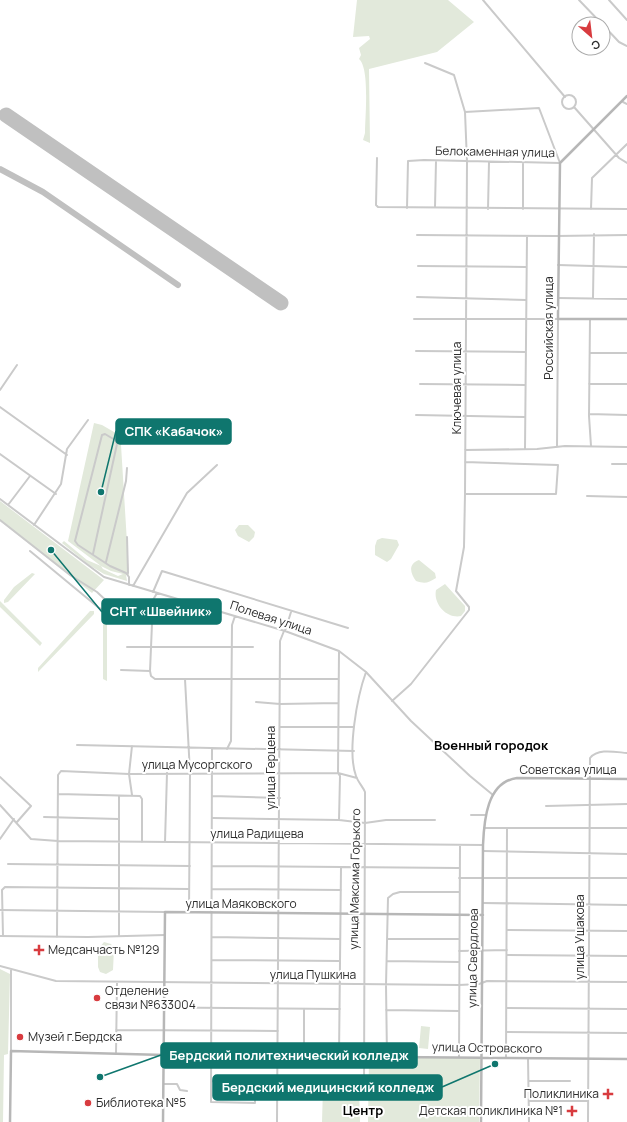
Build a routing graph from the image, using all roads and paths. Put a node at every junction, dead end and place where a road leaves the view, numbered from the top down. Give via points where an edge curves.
1 (483, 0) edge
2 (579, 0) edge
3 (609, 0) edge
4 (595, 16) edge
5 (627, 20) edge
6 (611, 32) edge
7 (627, 46) edge
8 (425, 63) dead end
9 (627, 96) edge
10 (565, 97) junction
11 (623, 102) junction
12 (627, 104) edge
13 (574, 107) junction
14 (465, 112) junction
15 (592, 129) junction
16 (627, 144) edge
17 (616, 154) junction
18 (377, 158) dead end
19 (436, 161) junction
20 (467, 162) junction
21 (489, 162) junction
22 (627, 162) edge
23 (523, 163) junction
24 (560, 163) junction
25 (435, 207) junction
26 (407, 208) junction
27 (467, 208) junction
28 (488, 209) junction
29 (523, 209) junction
30 (591, 209) junction
31 (627, 209) edge
32 (560, 210) junction
33 (467, 234) junction
34 (594, 234) junction
35 (417, 235) dead end
36 (627, 235) edge
37 (527, 236) junction
38 (559, 236) junction
39 (558, 265) junction
40 (418, 266) dead end
41 (466, 266) junction
42 (526, 267) junction
43 (594, 267) junction
44 (627, 267) edge
45 (417, 297) dead end
46 (466, 298) junction
47 (558, 298) junction
48 (593, 298) junction
49 (627, 299) edge
50 (526, 300) junction
51 (414, 318) dead end
52 (466, 318) junction
53 (525, 319) junction
54 (558, 319) junction
55 (590, 319) junction
56 (627, 319) edge
57 (416, 351) dead end
58 (466, 351) junction
59 (525, 352) junction
60 (590, 352) junction
61 (627, 353) edge
62 (17, 365) dead end
63 (465, 383) junction
64 (420, 384) dead end
65 (589, 384) junction
66 (627, 384) edge
67 (525, 385) junction
68 (0, 390) edge
69 (0, 407) edge
70 (589, 414) junction
71 (465, 415) junction
72 (627, 415) edge
73 (416, 416) dead end
74 (525, 417) junction
75 (88, 420) dead end
76 (557, 446) junction
77 (591, 446) junction
78 (627, 448) edge
79 (525, 449) junction
80 (465, 450) junction
81 (0, 454) edge
82 (67, 455) junction
83 (465, 462) junction
84 (612, 464) dead end
85 (627, 464) edge
86 (217, 465) dead end
87 (127, 468) dead end
88 (30, 476) junction
89 (56, 494) junction
90 (465, 494) junction
91 (587, 496) dead end
92 (627, 497) edge
93 (0, 499) edge
94 (8, 505) junction
95 (0, 520) edge
96 (34, 525) junction
97 (127, 537) dead end
98 (30, 551) dead end
99 (93, 554) junction
100 (106, 562) junction
101 (128, 574) junction
102 (129, 586) junction
103 (133, 586) junction
104 (152, 592) junction
105 (157, 593) junction
106 (291, 612) junction
107 (235, 616) junction
108 (348, 628) dead end
109 (284, 631) junction
110 (151, 646) junction
111 (127, 647) dead end
112 (232, 647) junction
113 (253, 647) dead end
114 (339, 651) junction
115 (121, 670) dead end
116 (150, 671) junction
117 (366, 672) junction
118 (185, 678) junction
119 (230, 679) junction
120 (280, 679) junction
121 (338, 679) junction
122 (392, 701) junction
123 (256, 702) dead end
124 (338, 703) junction
125 (280, 704) junction
126 (280, 727) junction
127 (337, 727) junction
128 (354, 727) junction
129 (77, 745) dead end
130 (132, 746) junction
131 (188, 747) junction
132 (212, 748) junction
133 (227, 749) junction
134 (280, 750) junction
135 (337, 750) junction
136 (354, 751) junction
137 (627, 753) edge
138 (190, 772) junction
139 (166, 773) junction
140 (212, 773) junction
141 (338, 773) junction
142 (129, 774) junction
143 (280, 774) junction
144 (0, 777) edge
145 (357, 778) junction
146 (590, 778) junction
147 (627, 779) edge
148 (58, 794) junction
149 (132, 795) junction
150 (493, 795) junction
151 (119, 796) junction
152 (212, 796) junction
153 (280, 798) junction
154 (589, 804) junction
155 (627, 804) edge
156 (0, 805) edge
157 (546, 806) dead end
158 (471, 815) dead end
159 (487, 815) junction
160 (44, 817) dead end
161 (58, 817) junction
162 (212, 818) junction
163 (14, 819) junction
164 (119, 819) junction
165 (280, 820) junction
166 (339, 820) junction
167 (435, 820) dead end
168 (17, 822) junction
169 (365, 822) junction
170 (484, 828) junction
171 (507, 828) junction
172 (590, 828) junction
173 (627, 828) edge
174 (0, 838) edge
175 (58, 841) junction
176 (118, 842) junction
177 (142, 842) junction
178 (165, 842) junction
179 (190, 842) junction
180 (212, 842) junction
181 (280, 842) junction
182 (365, 843) junction
183 (460, 845) junction
184 (483, 845) junction
185 (484, 851) junction
186 (508, 852) junction
187 (589, 854) junction
188 (627, 854) edge
189 (8, 864) dead end
190 (57, 866) junction
191 (119, 866) junction
192 (190, 866) junction
193 (212, 866) junction
194 (279, 866) junction
195 (341, 868) junction
196 (365, 868) junction
197 (460, 868) junction
198 (460, 878) junction
199 (483, 878) junction
200 (507, 878) junction
201 (589, 878) junction
202 (627, 878) edge
203 (58, 888) junction
204 (118, 889) junction
205 (189, 889) junction
206 (212, 889) junction
207 (279, 889) junction
208 (341, 890) junction
209 (459, 892) junction
210 (483, 903) junction
211 (508, 904) junction
212 (589, 904) junction
213 (627, 905) edge
214 (1, 910) edge
215 (57, 911) junction
216 (118, 912) junction
217 (165, 912) junction
218 (189, 912) junction
219 (212, 913) junction
220 (279, 913) junction
221 (340, 913) junction
222 (364, 915) junction
223 (388, 915) junction
224 (459, 915) junction
225 (482, 915) junction
226 (508, 930) junction
227 (589, 931) junction
228 (627, 931) edge
229 (165, 934) junction
230 (119, 935) junction
231 (1, 936) edge
232 (57, 937) junction
233 (212, 937) junction
234 (279, 938) junction
235 (340, 939) junction
236 (387, 939) junction
237 (459, 939) junction
238 (482, 950) junction
239 (508, 950) junction
240 (459, 951) junction
241 (507, 955) junction
242 (589, 956) junction
243 (627, 956) edge
244 (212, 960) junction
245 (278, 961) junction
246 (340, 961) junction
247 (387, 962) junction
248 (459, 962) junction
249 (0, 966) edge
250 (11, 970) junction
251 (507, 982) junction
252 (589, 982) junction
253 (627, 982) edge
254 (117, 983) junction
255 (164, 983) junction
256 (212, 983) junction
257 (482, 983) junction
258 (278, 984) junction
259 (340, 985) junction
260 (363, 985) junction
261 (386, 985) junction
262 (459, 985) junction
263 (117, 1008) junction
264 (165, 1008) junction
265 (211, 1008) junction
266 (278, 1008) junction
267 (507, 1008) junction
268 (589, 1008) junction
269 (304, 1009) junction
270 (340, 1009) junction
271 (627, 1009) edge
272 (386, 1010) junction
273 (459, 1011) junction
274 (116, 1030) junction
275 (165, 1030) junction
276 (212, 1030) junction
277 (278, 1031) junction
278 (506, 1032) junction
279 (588, 1033) junction
280 (627, 1034) edge
281 (11, 1051) junction
282 (116, 1053) junction
283 (165, 1055) junction
284 (211, 1055) junction
285 (278, 1056) junction
286 (304, 1056) junction
287 (339, 1056) junction
288 (363, 1056) junction
289 (459, 1056) junction
290 (387, 1057) junction
291 (482, 1057) junction
292 (506, 1057) junction
293 (528, 1058) junction
294 (589, 1059) junction
295 (627, 1059) edge
296 (211, 1081) junction
297 (529, 1081) junction
298 (570, 1081) dead end
299 (255, 1082) junction
300 (266, 1082) dead end
301 (164, 1084) junction
302 (364, 1089) dead end
303 (187, 1091) dead end
304 (529, 1101) junction
305 (588, 1101) junction
306 (10, 1122) edge
307 (163, 1122) edge
308 (277, 1122) edge
309 (481, 1122) edge
310 (529, 1122) edge
311 (588, 1122) edge

1 - 10 street
2 - 4 street
3 - 5 street
6 - 7 street
8 - 14 street, Ключевая улица via 454,75
9 - 11 street, Белокаменная улица
10 - 13 street via 571,96 575,99
10 - 13 street via 565,107
11 - 12 street
11 - 15 street, Белокаменная улица
13 - 15 street
14 - 20 street, Ключевая улица
14 - 24 street via 539,108
15 - 17 street
15 - 24 street, Белокаменная улица
16 - 17 street
17 - 22 street
17 - 30 street via 592,178
18 - 26 street via 376,205
19 - 20 street, Белокаменная улица
19 - 25 street
19 - 26 street, Белокаменная улица via 408,161
20 - 21 street, Белокаменная улица
20 - 27 street, Ключевая улица
21 - 23 street, Белокаменная улица
21 - 28 street
23 - 24 street, Белокаменная улица
23 - 29 street
24 - 32 street, Российская улица
25 - 26 street
25 - 27 street
27 - 28 street
27 - 33 street, Ключевая улица
28 - 29 street
29 - 32 street
30 - 31 street
30 - 32 street
32 - 38 street, Российская улица
33 - 35 street
33 - 37 street
33 - 41 street, Ключевая улица
34 - 36 street
34 - 38 street
34 - 43 street
37 - 38 street
37 - 42 street
38 - 39 street, Российская улица
39 - 43 street
39 - 47 street, Российская улица
40 - 41 street
41 - 42 street
41 - 46 street, Ключевая улица
42 - 50 street
43 - 44 street
43 - 48 street
45 - 46 street
46 - 50 street
46 - 52 street, Ключевая улица
47 - 48 street
47 - 54 street, Российская улица
48 - 49 street
50 - 53 street
51 - 52 street
52 - 53 street
52 - 58 street, Ключевая улица
53 - 54 street
53 - 59 street
54 - 55 street
54 - 76 street, Российская улица
55 - 56 street
55 - 60 street
57 - 58 street
58 - 59 street
58 - 63 street, Ключевая улица
59 - 67 street
60 - 61 street
60 - 65 street
62 - 68 street
63 - 64 street
63 - 67 street
63 - 71 street, Ключевая улица
65 - 66 street
65 - 70 street
67 - 74 street
69 - 82 street
70 - 72 street
70 - 77 street
71 - 73 street
71 - 74 street
71 - 80 street, Ключевая улица
74 - 79 street
75 - 82 street via 68,449
76 - 77 street
76 - 79 street
77 - 78 street
79 - 80 street
80 - 83 street, Ключевая улица
81 - 88 street
82 - 89 street via 61,484
83 - 90 street, Ключевая улица
83 - 90 street via 558,465 556,494
84 - 85 street
86 - 103 street via 187,494
87 - 100 street
88 - 89 street
88 - 94 street
89 - 96 street
90 - 122 street, Ключевая улица via 464,547 456,591 469,610 411,684
91 - 92 street
93 - 94 street, Полевая улица
94 - 96 street, Полевая улица
95 - 98 street via 70,575 97,592 112,607 109,613 99,608
96 - 102 street, Полевая улица via 104,577
97 - 101 street
99 - 99 street via 75,541 102,435 105,434 117,444
99 - 100 street
100 - 101 street
101 - 102 street
102 - 103 street, Полевая улица
103 - 104 street, Полевая улица
104 - 105 street, Полевая улица
104 - 106 street via 162,571
105 - 107 street, Полевая улица
105 - 110 street via 153,600
106 - 108 street
106 - 109 street, улица Герцена
107 - 109 street, Полевая улица
107 - 112 street via 232,625
109 - 114 street, Полевая улица
109 - 120 street, улица Герцена via 280,641
110 - 111 street
110 - 112 street
110 - 116 street
112 - 113 street
112 - 119 street
114 - 117 street, Полевая улица
114 - 121 street
115 - 116 street
116 - 118 street via 155,679
117 - 122 street, Полевая улица
117 - 128 street, улица Максима Горького via 360,688
118 - 119 street
118 - 131 street
119 - 120 street
119 - 133 street via 231,741
120 - 121 street
120 - 125 street, улица Герцена
121 - 124 street
122 - 150 street, Полевая улица via 446,754
123 - 125 street
124 - 125 street
124 - 127 street
125 - 126 street, улица Герцена
126 - 127 street
126 - 134 street, улица Герцена
127 - 128 street
127 - 135 street
128 - 136 street, улица Максима Горького
129 - 130 street
130 - 131 street
130 - 142 street
131 - 132 street
131 - 138 street
132 - 133 street
132 - 140 street
133 - 134 street
134 - 135 street
134 - 143 street, улица Герцена
135 - 136 street
135 - 141 street
136 - 145 street, улица Максима Горького
137 - 146 street, улица Ушакова via 594,754 590,758
138 - 139 street, улица Мусоргского
138 - 140 street, улица Мусоргского
138 - 179 street
139 - 142 street, улица Мусоргского
139 - 178 street
140 - 143 street, улица Мусоргского
140 - 152 street
141 - 143 street, улица Мусоргского
141 - 145 street, улица Мусоргского
141 - 166 street
142 - 148 street, улица Мусоргского via 61,772 58,775
142 - 149 street
143 - 153 street, улица Герцена
144 - 168 street via 31,806
145 - 169 street, улица Максима Горького via 365,792
146 - 147 street, Советская улица
146 - 150 street, Советская улица via 513,778 500,785
146 - 154 street, улица Ушакова
148 - 151 street
148 - 161 street
149 - 151 street
149 - 177 street via 140,796 142,799
150 - 159 street, улица Свердлова
151 - 164 street
152 - 153 street
152 - 162 street
153 - 165 street, улица Герцена
154 - 155 street
154 - 157 street
154 - 172 street, улица Ушакова
156 - 163 street
158 - 159 street
159 - 170 street, улица Свердлова
160 - 161 street
161 - 164 street
161 - 175 street
162 - 165 street
162 - 180 street
163 - 168 street
163 - 174 street
164 - 176 street
165 - 166 street
165 - 181 street, улица Герцена
166 - 169 street
167 - 169 street
168 - 175 street, улица Радищева via 31,839
169 - 182 street, улица Максима Горького
170 - 171 street
170 - 184 street, улица Свердлова
171 - 172 street
171 - 186 street
172 - 173 street
172 - 187 street, улица Ушакова
175 - 176 street, улица Радищева
175 - 190 street
176 - 177 street, улица Радищева
176 - 191 street
177 - 178 street, улица Радищева
178 - 179 street, улица Радищева
179 - 180 street, улица Радищева
179 - 192 street
180 - 181 street, улица Радищева
180 - 193 street
181 - 182 street, улица Радищева
181 - 194 street, улица Герцена
182 - 183 street, улица Радищева
182 - 196 street, улица Максима Горького
183 - 184 street, улица Радищева
183 - 197 street
184 - 185 street, улица Свердлова
185 - 186 street
185 - 199 street, улица Свердлова
186 - 187 street
186 - 200 street
187 - 188 street
187 - 201 street, улица Ушакова
189 - 190 street
190 - 191 street
190 - 203 street
191 - 192 street
191 - 204 street
192 - 205 street
193 - 194 street
193 - 206 street
194 - 195 street
194 - 207 street, улица Герцена
195 - 196 street
195 - 208 street
196 - 197 street
196 - 222 street, улица Максима Горького
197 - 198 street
198 - 199 street
198 - 209 street
199 - 200 street
199 - 210 street, улица Свердлова
200 - 201 street
200 - 211 street
201 - 202 street
201 - 212 street, улица Ушакова
203 - 204 street
203 - 214 street via 5,887 2,890
203 - 215 street
204 - 205 street
204 - 216 street
205 - 218 street
206 - 207 street
206 - 219 street
207 - 208 street
207 - 220 street, улица Герцена
208 - 221 street
209 - 223 street via 396,892 388,898
209 - 224 street
210 - 211 street
210 - 225 street, улица Свердлова
211 - 212 street
211 - 226 street
212 - 213 street
212 - 227 street, улица Ушакова
214 - 215 street, улица Маяковского
214 - 231 street
215 - 216 street, улица Маяковского
215 - 232 street
216 - 217 street, улица Маяковского
216 - 230 street
217 - 218 street, улица Маяковского
217 - 229 street
218 - 219 street, улица Маяковского
219 - 220 street, улица Маяковского
219 - 233 street
220 - 221 street, улица Маяковского
220 - 234 street, улица Герцена
221 - 222 street, улица Маяковского
221 - 235 street
222 - 223 street, улица Маяковского
222 - 260 street, улица Максима Горького
223 - 224 street, улица Маяковского
223 - 236 street
224 - 225 street, улица Маяковского
224 - 237 street
225 - 238 street, улица Свердлова
226 - 227 street
226 - 239 street
227 - 228 street
227 - 242 street, улица Ушакова
229 - 230 street
229 - 255 street
230 - 232 street
231 - 232 street
233 - 234 street
233 - 244 street
234 - 235 street
234 - 245 street, улица Герцена
235 - 246 street
236 - 237 street
236 - 247 street
237 - 240 street
238 - 239 street
238 - 240 street
238 - 257 street, улица Свердлова
239 - 241 street
240 - 248 street
241 - 242 street
241 - 251 street
242 - 243 street
242 - 252 street, улица Ушакова
244 - 245 street
244 - 256 street
245 - 246 street
245 - 258 street, улица Герцена
246 - 259 street
247 - 248 street
247 - 261 street
248 - 262 street
249 - 250 street, улица Пушкина
250 - 254 street, улица Пушкина via 56,982
250 - 281 street
251 - 252 street, улица Пушкина
251 - 257 street, улица Пушкина
251 - 267 street
252 - 253 street, улица Пушкина
252 - 268 street, улица Ушакова
254 - 255 street, улица Пушкина
254 - 263 street
255 - 256 street, улица Пушкина
255 - 264 street
256 - 258 street, улица Пушкина
256 - 265 street
257 - 262 street, улица Пушкина
257 - 291 street, улица Свердлова
258 - 259 street, улица Пушкина
258 - 266 street, улица Герцена
259 - 260 street, улица Пушкина
259 - 270 street
260 - 261 street, улица Пушкина
260 - 288 street, улица Максима Горького
261 - 262 street, улица Пушкина
261 - 272 street
262 - 273 street
263 - 264 street
263 - 274 street
264 - 265 street
264 - 275 street
265 - 266 street
265 - 276 street
266 - 269 street
266 - 277 street, улица Герцена
267 - 268 street
267 - 278 street
268 - 271 street
268 - 279 street, улица Ушакова
269 - 270 street
269 - 286 street
270 - 287 street
272 - 273 street
272 - 290 street
273 - 289 street
274 - 275 street
274 - 282 street
275 - 276 street
275 - 283 street
276 - 277 street
276 - 284 street
277 - 285 street, улица Герцена
278 - 279 street
278 - 292 street
279 - 280 street
279 - 294 street, улица Ушакова
281 - 282 street, улица Островского
281 - 306 street
282 - 283 street, улица Островского
283 - 284 street, улица Островского
283 - 301 street
284 - 285 street, улица Островского
284 - 296 street
285 - 286 street, улица Островского
285 - 308 street, улица Герцена
286 - 287 street, улица Островского
287 - 288 street, улица Островского
288 - 290 street, улица Островского
288 - 302 street, улица Максима Горького
289 - 290 street, улица Островского
289 - 291 street, улица Островского
291 - 292 street, улица Островского
291 - 309 street, улица Свердлова
292 - 293 street, улица Островского
293 - 294 street, улица Островского
293 - 297 street
294 - 295 street, улица Островского
294 - 305 street, улица Ушакова
296 - 299 street
296 - 299 street via 211,1102 255,1103
297 - 298 street
297 - 304 street
299 - 300 street
301 - 303 street via 177,1084 180,1090
301 - 307 street
304 - 305 street
304 - 310 street
305 - 311 street, улица Ушакова

